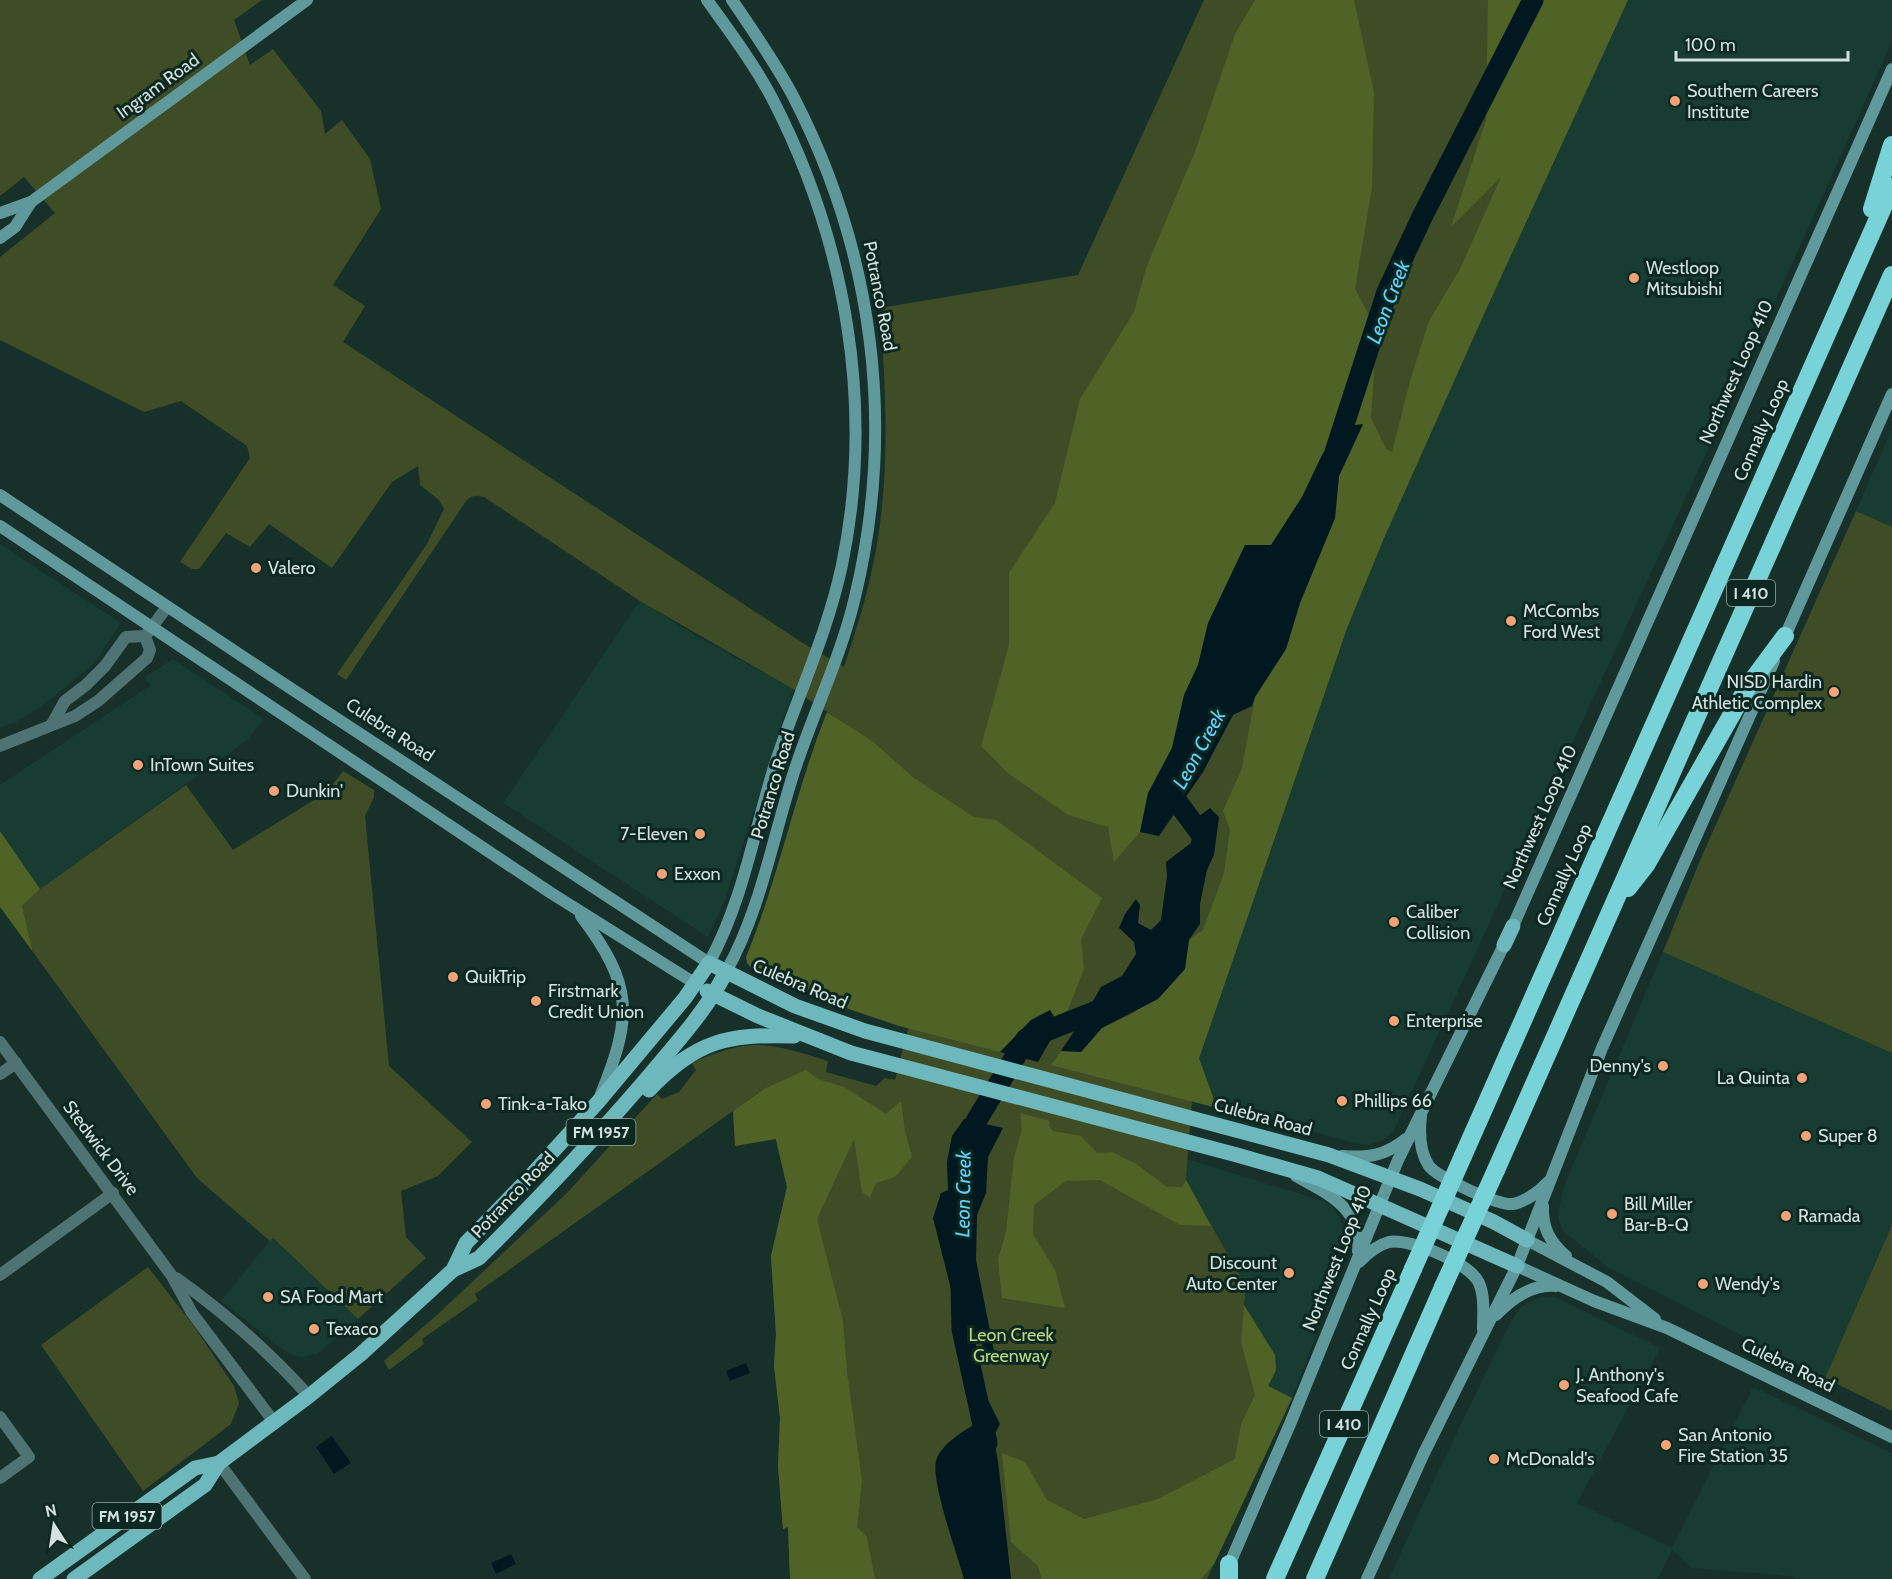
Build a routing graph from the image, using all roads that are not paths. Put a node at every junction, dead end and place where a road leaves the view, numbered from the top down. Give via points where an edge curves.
1 (307, 0) edge
2 (707, 0) edge
3 (732, 0) edge
4 (1892, 69) edge
5 (1892, 145) edge
6 (1892, 187) edge
7 (31, 202) junction
8 (0, 213) edge
9 (0, 238) edge
10 (1892, 275) edge
11 (1844, 296) junction
12 (1892, 394) edge
13 (855, 404) junction
14 (876, 404) junction
15 (0, 495) edge
16 (0, 526) edge
17 (167, 607) junction
18 (826, 627) junction
19 (149, 631) junction
20 (846, 632) junction
21 (1785, 636) junction
22 (52, 724) junction
23 (0, 746) edge
24 (575, 908) junction
25 (1610, 911) junction
26 (1513, 926) joint
27 (1504, 945) joint
28 (710, 963) junction
29 (726, 972) junction
30 (696, 984) junction
31 (714, 994) junction
32 (805, 1036) junction
33 (0, 1041) edge
34 (16, 1063) junction
35 (0, 1074) edge
36 (598, 1102) junction
37 (1421, 1112) junction
38 (616, 1115) junction
39 (1407, 1139) junction
40 (1329, 1155) junction
41 (1282, 1169) junction
42 (1391, 1178) junction
43 (1550, 1179) junction
44 (113, 1193) junction
45 (1545, 1195) junction
46 (1379, 1205) junction
47 (1527, 1240) junction
48 (1517, 1266) junction
49 (1354, 1268) junction
50 (1584, 1269) junction
51 (453, 1270) junction
52 (0, 1275) edge
53 (172, 1276) junction
54 (1564, 1287) junction
55 (1667, 1328) junction
56 (1483, 1333) junction
57 (309, 1396) junction
58 (0, 1417) edge
59 (274, 1422) junction
60 (1892, 1437) edge
61 (219, 1463) junction
62 (0, 1478) edge
63 (1227, 1574) edge
64 (40, 1579) edge
65 (74, 1579) edge
66 (305, 1579) edge
67 (1275, 1579) edge
68 (1315, 1579) edge
69 (1367, 1579) edge

1 - 7 main road, Ingram Road
2 - 13 main road, Potranco Road via 771,97 817,202 844,304
3 - 14 main road, Potranco Road via 792,94 837,199 862,288
4 - 26 main road, Northwest Loop 410
5 - 11 highway
6 - 11 highway, Connally Loop / I 410
7 - 8 main road, Ingram Road
7 - 9 main road, Ingram Road via 15,227
10 - 25 highway, I 410
11 - 67 highway, Connally Loop / I 410, bridge
12 - 21 main road
13 - 14 main road
13 - 18 main road, Potranco Road via 851,509 842,566
14 - 20 main road, Potranco Road via 871,509
15 - 17 main road, Culebra Road
16 - 19 main road, Culebra Road
17 - 19 street
17 - 28 main road, Culebra Road
18 - 20 main road
18 - 28 main road, Potranco Road via 775,765 739,893
19 - 22 street via 126,637 105,666 65,701
19 - 22 street via 147,658 98,701 75,716
19 - 24 main road, Culebra Road
20 - 29 main road, Potranco Road via 794,770 759,897
21 - 25 highway via 1748,686 1646,865
21 - 43 main road via 1602,1048
22 - 23 street
24 - 30 main road, Culebra Road
24 - 36 main road via 610,957 622,1000 620,1041
25 - 68 highway, I 410, bridge
26 - 27 main road, Northwest Loop 410
27 - 37 main road, Northwest Loop 410
28 - 29 main road, Culebra Road
28 - 30 main road, Potranco Road / FM 1957
29 - 31 main road, Potranco Road / FM 1957
29 - 40 main road, Culebra Road via 814,1013 896,1040
30 - 31 main road, Culebra Road
30 - 36 main road, Potranco Road / FM 1957
31 - 32 main road, Culebra Road
31 - 38 main road, Potranco Road / FM 1957
32 - 38 main road via 758,1035 712,1044 681,1060 639,1100
32 - 41 main road, Culebra Road via 889,1064
33 - 34 street, Stedwick Drive
34 - 35 street
34 - 44 street, Stedwick Drive
36 - 51 main road, Potranco Road / FM 1957 via 466,1243
37 - 39 main road, Northwest Loop 410
37 - 43 main road via 1423,1152 1439,1175 1511,1204 1530,1196
38 - 51 main road, Potranco Road / FM 1957 via 479,1258
39 - 40 main road via 1374,1157
39 - 42 main road, Northwest Loop 410
40 - 42 main road, Culebra Road
41 - 46 main road, Culebra Road via 1318,1178
41 - 49 main road via 1329,1194 1346,1208 1358,1234
42 - 46 main road, Northwest Loop 410
42 - 47 main road, Culebra Road
43 - 45 main road
44 - 52 street
44 - 53 street, Stedwick Drive
45 - 47 main road
45 - 50 main road via 1543,1213 1549,1237
46 - 48 main road, Culebra Road
46 - 49 main road, Northwest Loop 410
47 - 48 main road
47 - 50 main road, Culebra Road
48 - 54 main road, Culebra Road
48 - 56 main road
49 - 56 main road via 1374,1249 1397,1241 1457,1262 1479,1283
49 - 63 main road, Northwest Loop 410
50 - 55 main road, Culebra Road
51 - 57 main road, FM 1957
53 - 57 street, Stedwick Drive via 207,1300 272,1357
53 - 59 street, Stedwick Drive via 192,1313
54 - 55 main road, Culebra Road
54 - 56 main road via 1541,1287 1519,1295
55 - 60 main road, Culebra Road
56 - 69 main road
57 - 59 main road, FM 1957
58 - 62 street via 29,1457
59 - 61 main road, FM 1957
61 - 64 main road, FM 1957 via 195,1468
61 - 65 main road, FM 1957 via 205,1485
61 - 66 street

